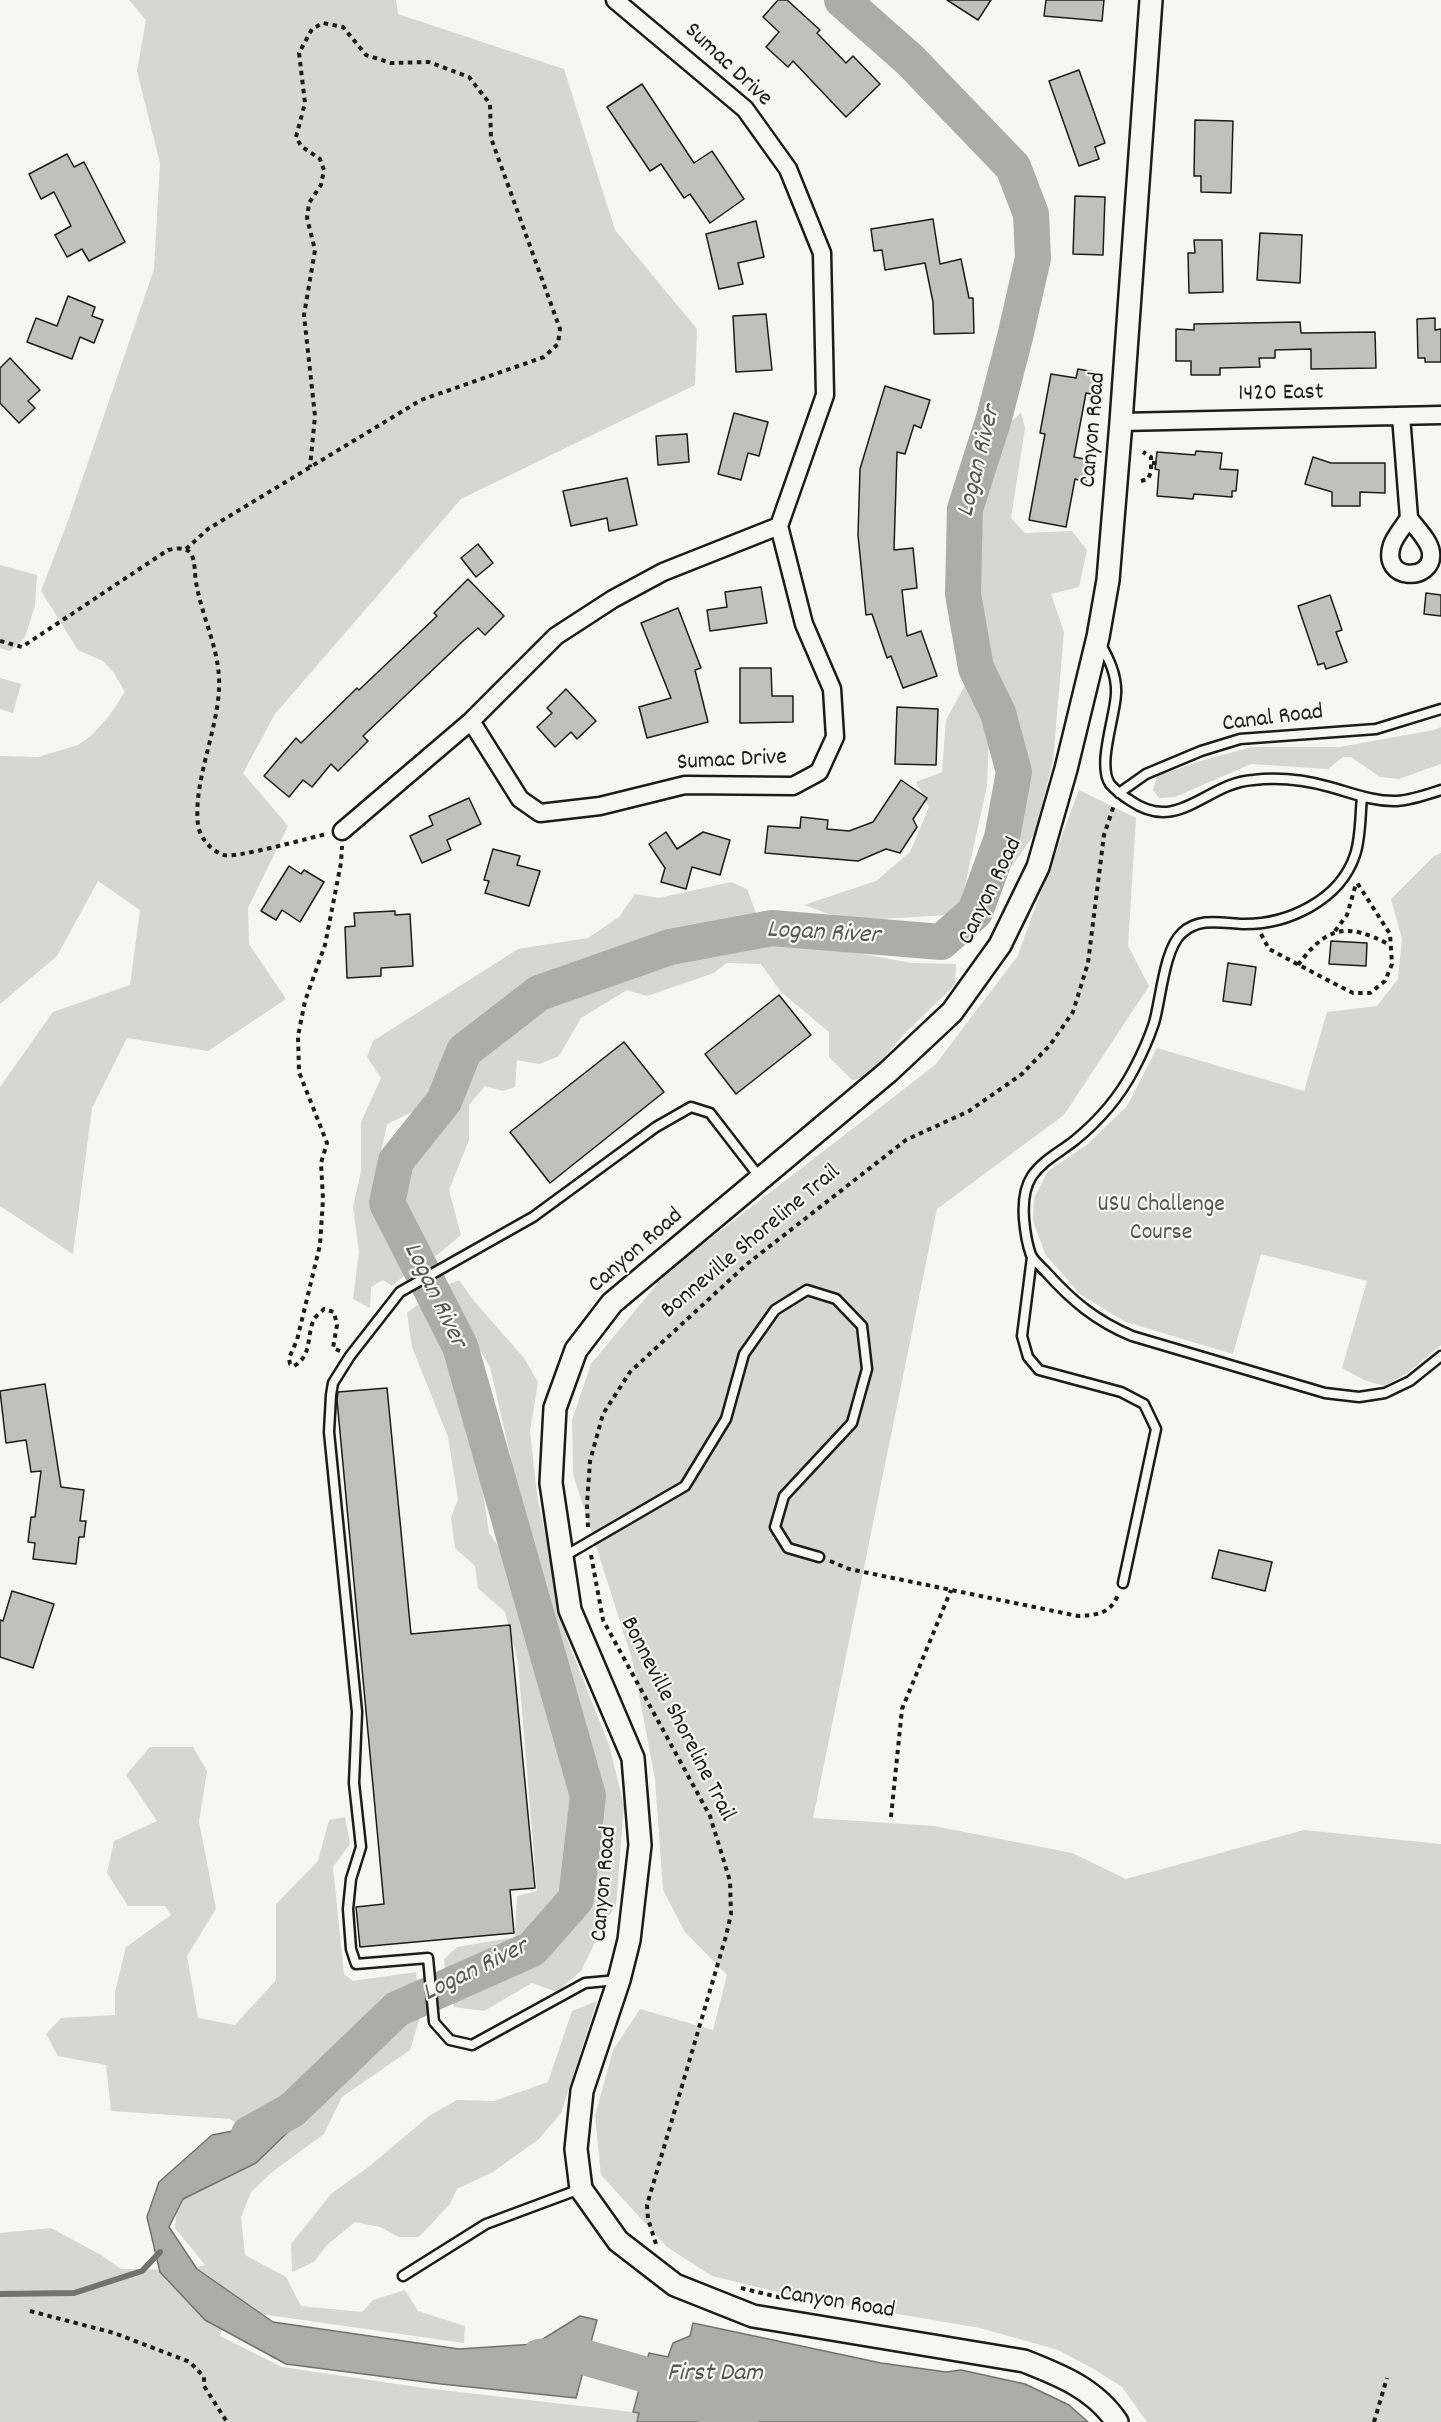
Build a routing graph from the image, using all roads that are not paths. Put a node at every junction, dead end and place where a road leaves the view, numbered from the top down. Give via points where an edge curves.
1 (615, 0) edge
2 (1151, 0) edge
3 (1441, 415) edge
4 (1401, 416) junction
5 (1121, 422) junction
6 (1409, 518) dead end
7 (779, 526) junction
8 (1098, 637) junction
9 (1441, 709) edge
10 (471, 721) junction
11 (1441, 790) edge
12 (1119, 793) junction
13 (1362, 796) junction
14 (342, 831) road end
15 (762, 1180) junction
16 (1032, 1257) junction
17 (1441, 1356) edge
18 (562, 1557) junction
19 (819, 1557) road end
20 (1123, 1583) road end
21 (619, 1980) junction
22 (581, 2189) junction
23 (403, 2276) dead end
24 (1117, 2422) edge

1 - 7 street, Sumac Drive via 745,109 788,169 822,253 825,395
2 - 5 street, Canyon Road
3 - 4 street, 1420 East
4 - 5 street, 1420 East
4 - 6 street
5 - 8 street, Canyon Road via 1108,580
7 - 10 street via 663,572 556,636
7 - 10 street, Sumac Drive via 804,624 832,689 835,737 819,772 793,786 685,785 600,806 540,813 520,799
8 - 12 lane via 1113,666 1116,693 1106,762 1108,781
8 - 15 street, Canyon Road via 1038,867 1000,945 952,1012
9 - 12 lane, Canal Road via 1376,729 1240,739 1146,774
10 - 14 street
11 - 13 lane via 1395,801
12 - 13 lane via 1142,809 1158,814 1174,812 1250,780 1303,781
13 - 16 lane via 1355,854 1348,871 1324,898 1300,911 1257,924 1194,924 1177,938 1154,1023 1126,1085 1107,1112 1031,1177 1023,1211
15 - 18 street, Canyon Road via 612,1303 576,1350 555,1408 551,1483
15 - 21 lane via 710,1113 691,1107 656,1127 533,1217 400,1292 333,1383 329,1432 357,1712 354,1783 361,1846 351,1879 348,1909 356,1964 428,1958 434,2022 450,2040 472,2045 585,1983
16 - 17 lane via 1069,1299 1108,1326 1325,1393 1359,1397 1385,1393 1410,1381
16 - 20 lane via 1022,1336 1028,1357 1039,1370 1121,1392 1144,1404 1156,1429
18 - 19 lane via 686,1486 726,1419 744,1354 775,1310 807,1290 836,1299 862,1326 867,1369 852,1423 784,1496 775,1527 788,1548
18 - 21 street, Canyon Road via 570,1610 633,1758 640,1845 629,1940
21 - 22 street, Canyon Road via 582,2091 576,2149
22 - 23 lane via 486,2224
22 - 24 street, Canyon Road via 618,2241 675,2285 753,2316 1024,2361 1064,2377 1105,2404

